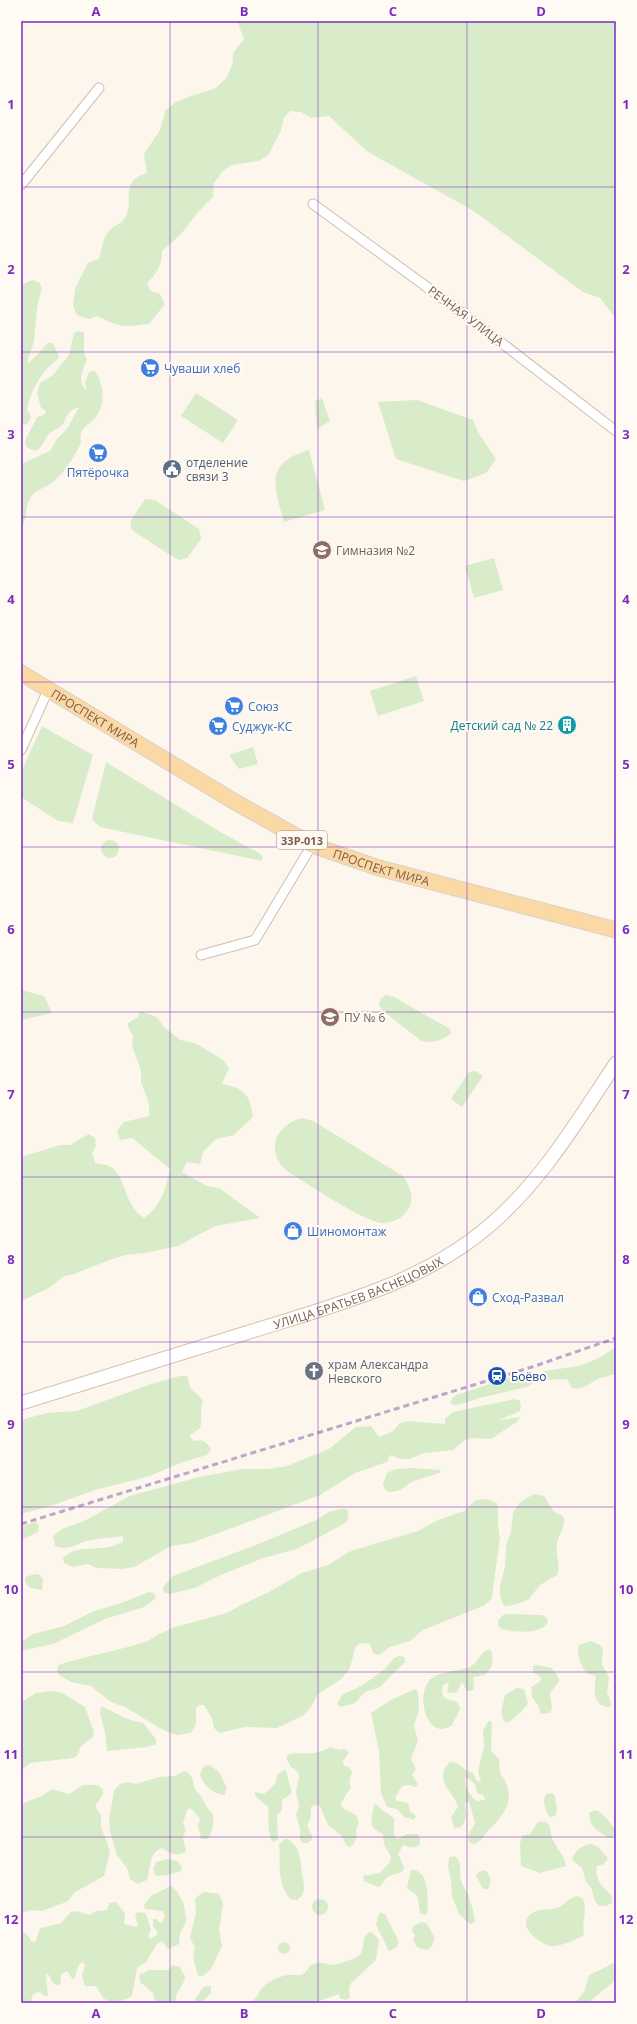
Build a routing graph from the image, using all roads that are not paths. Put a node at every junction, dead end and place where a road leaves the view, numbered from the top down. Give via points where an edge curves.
1 (99, 88) dead end
2 (21, 185) edge
3 (313, 204) dead end
4 (616, 431) edge
5 (21, 673) edge
6 (48, 690) junction
7 (21, 750) edge
8 (312, 845) junction
9 (616, 930) edge
10 (201, 955) dead end
11 (616, 1063) edge
12 (21, 1403) edge

1 - 2 street
3 - 4 street, РЕЧНАЯ УЛИЦА via 468,317
5 - 6 main road, ПРОСПЕКТ МИРА / 33Р-013
6 - 7 street
6 - 8 main road, ПРОСПЕКТ МИРА / 33Р-013
8 - 9 main road, ПРОСПЕКТ МИРА / 33Р-013 via 379,868
8 - 10 street via 255,940
11 - 12 main road, УЛИЦА БРАТЬЕВ ВАСНЕЦОВЫХ via 531,1185 479,1235 437,1262 376,1290

